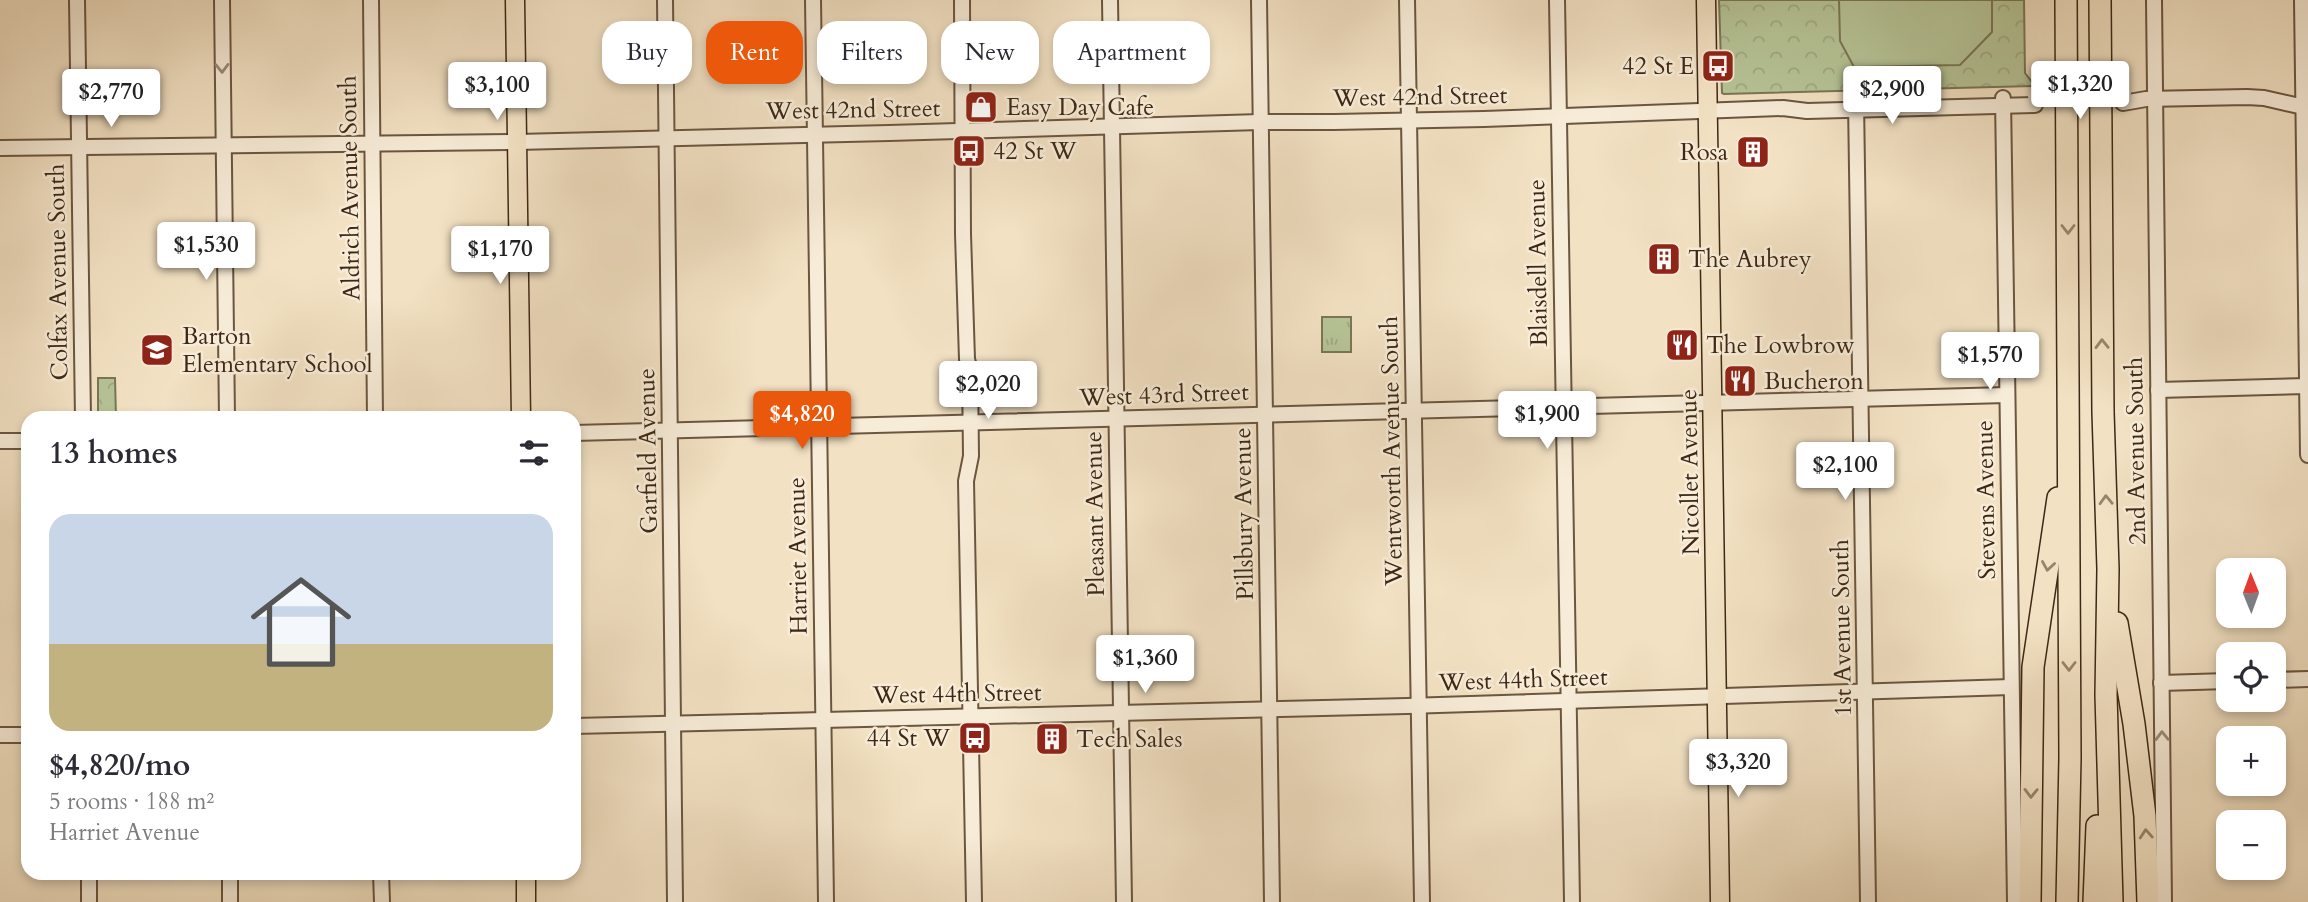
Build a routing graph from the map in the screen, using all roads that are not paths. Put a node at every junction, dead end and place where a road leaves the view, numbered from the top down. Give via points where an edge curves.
1 (77, 0) edge
2 (222, 0) edge
3 (371, 0) edge
4 (516, 0) edge
5 (665, 0) edge
6 (813, 0) edge
7 (962, 0) edge
8 (1110, 0) edge
9 (1259, 0) edge
10 (1407, 0) edge
11 (1556, 0) edge
12 (1706, 0) edge
13 (2066, 0) edge
14 (2100, 0) edge
15 (2154, 0) edge
16 (2302, 0) edge
17 (2156, 99) junction
18 (2003, 101) junction
19 (1856, 105) junction
20 (2305, 107) edge
21 (1707, 110) junction
22 (1558, 116) junction
23 (1408, 121) junction
24 (1260, 122) junction
25 (1111, 126) junction
26 (963, 130) junction
27 (814, 134) junction
28 (666, 138) junction
29 (517, 142) junction
30 (372, 144) junction
31 (223, 145) junction
32 (79, 147) junction
33 (0, 148) edge
34 (2308, 386) edge
35 (2158, 390) junction
36 (2007, 395) junction
37 (1861, 399) junction
38 (1713, 402) junction
39 (1564, 406) junction
40 (1414, 410) junction
41 (83, 411) edge
42 (227, 411) edge
43 (375, 411) edge
44 (521, 411) edge
45 (1265, 415) junction
46 (1117, 419) junction
47 (966, 423) junction
48 (2069, 426) junction
49 (819, 427) junction
50 (671, 431) junction
51 (581, 433) edge
52 (21, 441) edge
53 (0, 442) edge
54 (2308, 455) edge
55 (2108, 569) junction
56 (2308, 679) edge
57 (2286, 680) edge
58 (2216, 681) edge
59 (2161, 683) junction
60 (2011, 687) junction
61 (1865, 691) junction
62 (2106, 695) junction
63 (1718, 696) junction
64 (1569, 701) junction
65 (1419, 705) junction
66 (1269, 709) junction
67 (1120, 713) junction
68 (971, 717) junction
69 (823, 720) junction
70 (673, 724) junction
71 (581, 726) edge
72 (0, 735) edge
73 (21, 735) edge
74 (2070, 758) junction
75 (89, 880) edge
76 (230, 880) edge
77 (381, 880) edge
78 (526, 880) edge
79 (89, 902) edge
80 (230, 902) edge
81 (382, 902) edge
82 (526, 902) edge
83 (676, 902) edge
84 (826, 902) edge
85 (974, 902) edge
86 (1124, 902) edge
87 (1272, 902) edge
88 (1422, 902) edge
89 (1572, 902) edge
90 (1720, 902) edge
91 (1868, 902) edge
92 (2015, 902) edge
93 (2029, 902) edge
94 (2067, 902) edge
95 (2082, 902) edge
96 (2094, 902) edge
97 (2112, 902) edge
98 (2148, 902) edge
99 (2164, 902) edge

1 - 32 street, Colfax Avenue South
2 -> 31 street
3 - 30 street, Aldrich Avenue South
4 - 29 main road
5 - 28 street, Garfield Avenue
6 - 27 street, Harriet Avenue
7 - 26 street
8 - 25 street, Pleasant Avenue
9 - 24 street, Pillsbury Avenue
10 - 23 street, Wentworth Avenue South
11 - 22 street, Blaisdell Avenue
12 - 21 main road, Nicollet Avenue
13 -> 48 highway
55 -> 14 highway
15 - 17 street, 2nd Avenue South
16 - 20 street
17 - 18 street, West 42nd Street
17 - 20 street, West 42nd Street via 2247,97
17 - 35 street, 2nd Avenue South
18 - 19 street, West 42nd Street
18 - 36 street, Stevens Avenue
19 - 21 street, West 42nd Street
19 - 37 street, 1st Avenue South
20 - 34 street
21 - 22 street, West 42nd Street
21 - 38 main road, Nicollet Avenue
22 - 23 street, West 42nd Street
22 - 39 street, Blaisdell Avenue
23 - 24 street, West 42nd Street
23 - 40 street, Wentworth Avenue South
24 - 25 street, West 42nd Street
24 - 45 street, Pillsbury Avenue
25 - 26 street, West 42nd Street
25 - 46 street, Pleasant Avenue
26 - 27 street, West 42nd Street
26 - 47 street via 970,371
27 - 28 street, West 42nd Street
27 - 49 street, Harriet Avenue
28 - 29 street, West 42nd Street
28 - 50 street, Garfield Avenue
29 - 30 street, West 42nd Street
29 - 44 main road
30 - 31 street, West 42nd Street
30 - 43 street, Aldrich Avenue South
31 - 32 street, West 42nd Street
31 - 42 street
32 - 33 street, West 42nd Street
32 - 41 street, Colfax Avenue South
34 - 35 street
34 - 54 street
35 - 59 street, 2nd Avenue South
36 - 37 street, West 43rd Street
36 - 60 street, Stevens Avenue
37 - 38 street, West 43rd Street
37 - 61 street, 1st Avenue South
38 - 39 street, West 43rd Street
38 - 63 main road, Nicollet Avenue
39 - 40 street, West 43rd Street
39 - 64 street, Blaisdell Avenue
40 - 45 street, West 43rd Street
40 - 65 street, Wentworth Avenue South
45 - 46 street, West 43rd Street
45 - 66 street, Pillsbury Avenue
46 - 47 street, West 43rd Street
46 - 67 street, Pleasant Avenue
47 - 49 street, West 43rd Street
47 - 68 street via 971,456 966,481
48 -> 74 highway
48 -> 93 highway via 2033,667
49 - 50 street, West 43rd Street
49 - 69 street, Harriet Avenue
50 - 51 street, West 43rd Street
50 - 70 street, Garfield Avenue
52 - 53 street
55 - 62 highway
98 -> 55 highway via 2136,736
56 - 57 street
58 - 59 street
99 -> 59 street, 2nd Avenue South
60 - 61 street, West 44th Street
60 - 92 street, Stevens Avenue
61 - 63 street, West 44th Street
61 - 91 street, 1st Avenue South
62 - 96 highway
62 - 97 highway
63 - 64 street, West 44th Street
63 - 90 main road, Nicollet Avenue
64 - 65 street, West 44th Street
64 - 89 street, Blaisdell Avenue
65 - 66 street, West 44th Street
65 - 88 street, Wentworth Avenue South
66 - 67 street, West 44th Street
66 - 87 street, Pillsbury Avenue
67 - 68 street, West 44th Street
67 - 86 street, Pleasant Avenue
68 - 69 street, West 44th Street
68 - 85 street
69 - 70 street, West 44th Street
69 - 84 street, Harriet Avenue
70 - 71 street, West 44th Street
70 - 83 street, Garfield Avenue
72 - 73 street
74 - 94 highway
74 - 95 highway via 2082,822
75 - 79 street
76 - 80 street
77 - 81 street
78 - 82 main road

